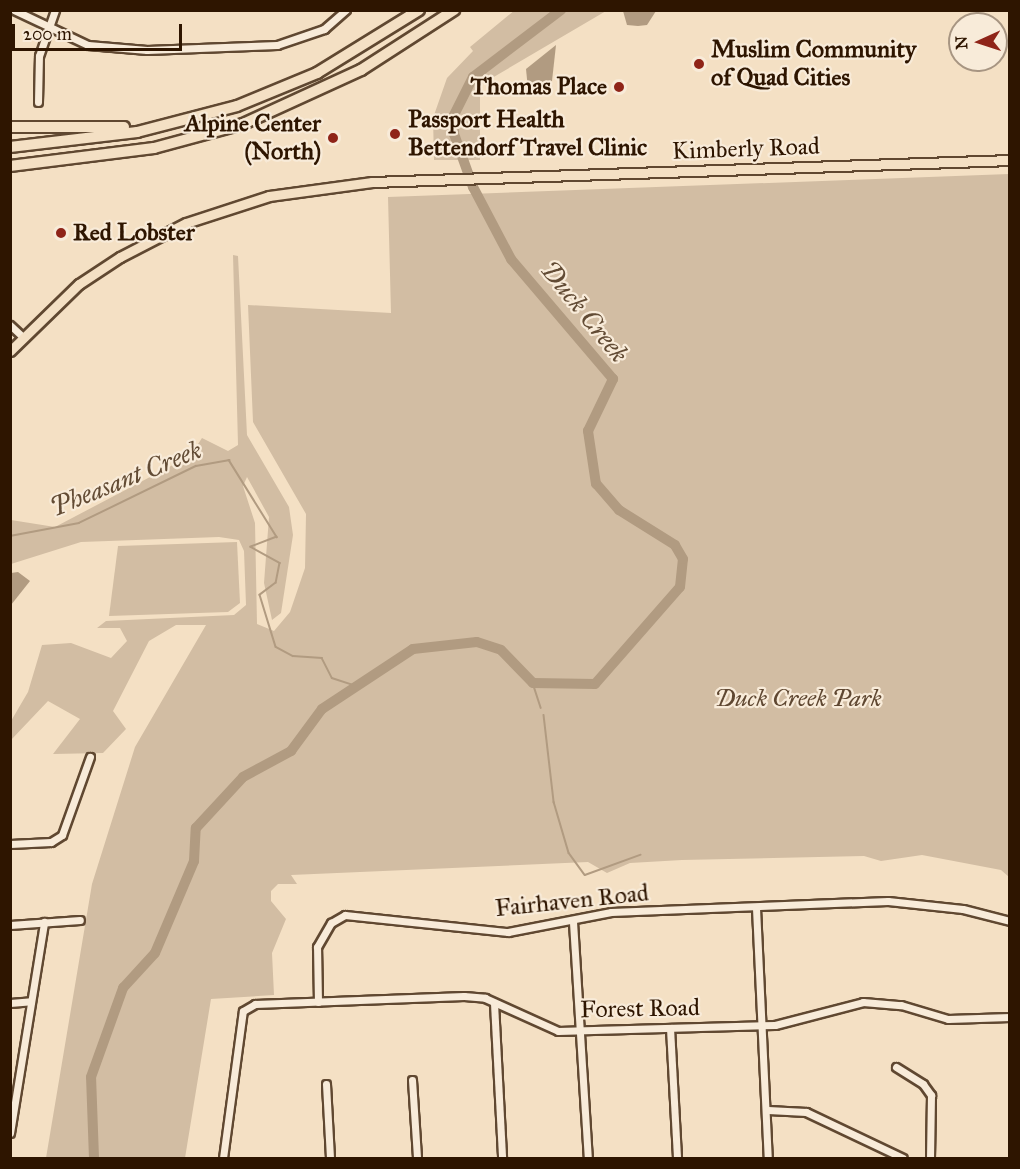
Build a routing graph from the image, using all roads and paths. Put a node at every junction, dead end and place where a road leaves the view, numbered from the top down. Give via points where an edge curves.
1 (14, 10) edge
2 (55, 10) edge
3 (346, 10) edge
4 (419, 10) edge
5 (454, 10) edge
6 (47, 27) junction
7 (38, 102) dead end
8 (10, 127) edge
9 (154, 128) junction
10 (10, 147) edge
11 (1010, 160) edge
12 (10, 166) edge
13 (10, 325) edge
14 (23, 337) junction
15 (10, 351) edge
16 (90, 757) dead end
17 (10, 844) edge
18 (756, 908) junction
19 (80, 920) dead end
20 (1010, 921) edge
21 (44, 922) junction
22 (573, 922) junction
23 (10, 925) edge
24 (31, 1001) junction
25 (318, 1002) junction
26 (10, 1003) edge
27 (494, 1003) junction
28 (1010, 1017) edge
29 (763, 1026) junction
30 (670, 1028) junction
31 (580, 1030) junction
32 (896, 1068) dead end
33 (412, 1080) dead end
34 (326, 1084) dead end
35 (768, 1110) junction
36 (10, 1133) edge
37 (223, 1158) edge
38 (330, 1158) edge
39 (417, 1158) edge
40 (502, 1158) edge
41 (588, 1158) edge
42 (676, 1158) edge
43 (768, 1158) edge
44 (903, 1158) edge
45 (930, 1158) edge

1 - 6 street
2 - 6 street
3 - 6 street via 324,29 277,45 113,48 88,45
4 - 9 highway via 295,83
5 - 12 highway via 361,70 243,124 154,148
6 - 7 street via 38,63
8 - 9 highway
9 - 10 highway
11 - 14 main road, Kimberly Road via 446,178 332,185 269,196 186,223 129,252 79,284
13 - 14 street
14 - 15 main road, Kimberly Road
16 - 17 street via 62,835 51,842
18 - 20 street, Fairhaven Road via 888,901 963,909
18 - 22 street, Fairhaven Road via 611,912
18 - 29 street
19 - 21 street
21 - 23 street
21 - 24 street
22 - 25 street, Fairhaven Road via 508,932 345,915 331,923 317,947
22 - 31 street
24 - 26 street
24 - 36 street
25 - 27 street, Forest Road via 464,996
25 - 37 street, Forest Road via 274,1004 243,1011
27 - 31 street, Forest Road via 542,1026
27 - 40 street
28 - 29 street, Forest Road via 948,1019 901,1005 862,1002
29 - 30 street, Forest Road
29 - 35 street
30 - 31 street, Forest Road
30 - 42 street
31 - 41 street
32 - 45 street via 923,1084 931,1095
33 - 39 street
34 - 38 street
35 - 43 street
35 - 44 street via 806,1112

